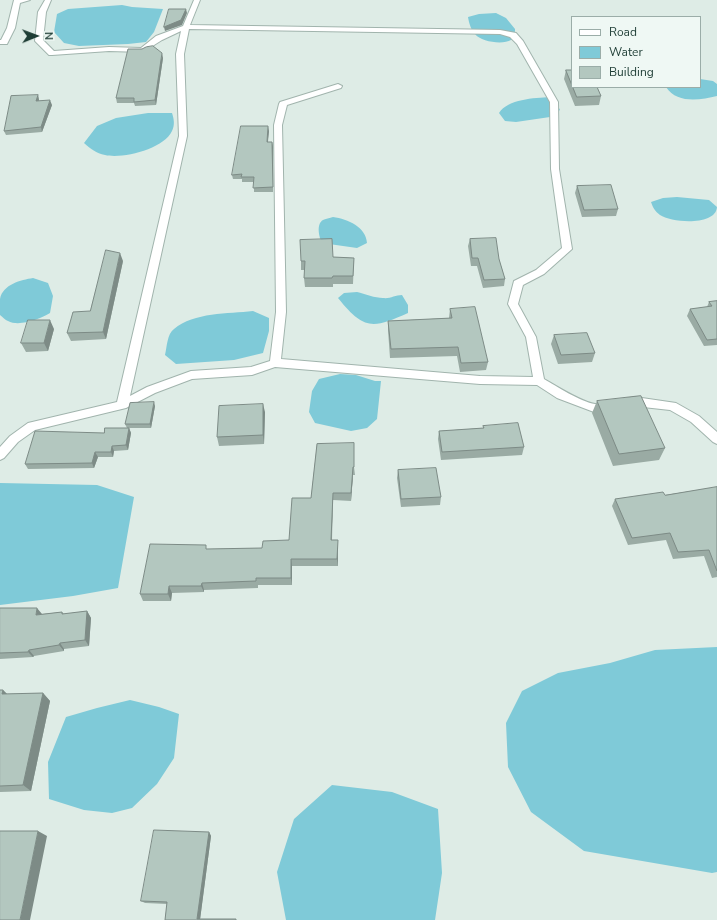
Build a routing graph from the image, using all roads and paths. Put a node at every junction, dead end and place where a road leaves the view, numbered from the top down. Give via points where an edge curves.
1 (28, 0) edge
2 (48, 0) edge
3 (197, 0) edge
4 (186, 28) junction
5 (0, 42) edge
6 (338, 86) dead end
7 (274, 363) junction
8 (539, 381) junction
9 (122, 405) junction
10 (717, 439) edge
11 (0, 455) edge

1 - 5 street via 17,1 11,28 4,42
2 - 4 street via 42,12 39,41 52,53 109,49 143,50 159,38
3 - 4 street
4 - 8 street via 500,32 513,35 554,102 554,169 568,249 540,272 518,283 513,304 531,337
4 - 9 street via 180,54 183,136
6 - 7 street via 283,104 278,125 281,312
7 - 8 street via 480,380
7 - 9 street via 252,371 191,375 151,390
8 - 10 street via 561,395 594,408 635,401 672,406 695,419
9 - 11 street via 32,426 14,439

